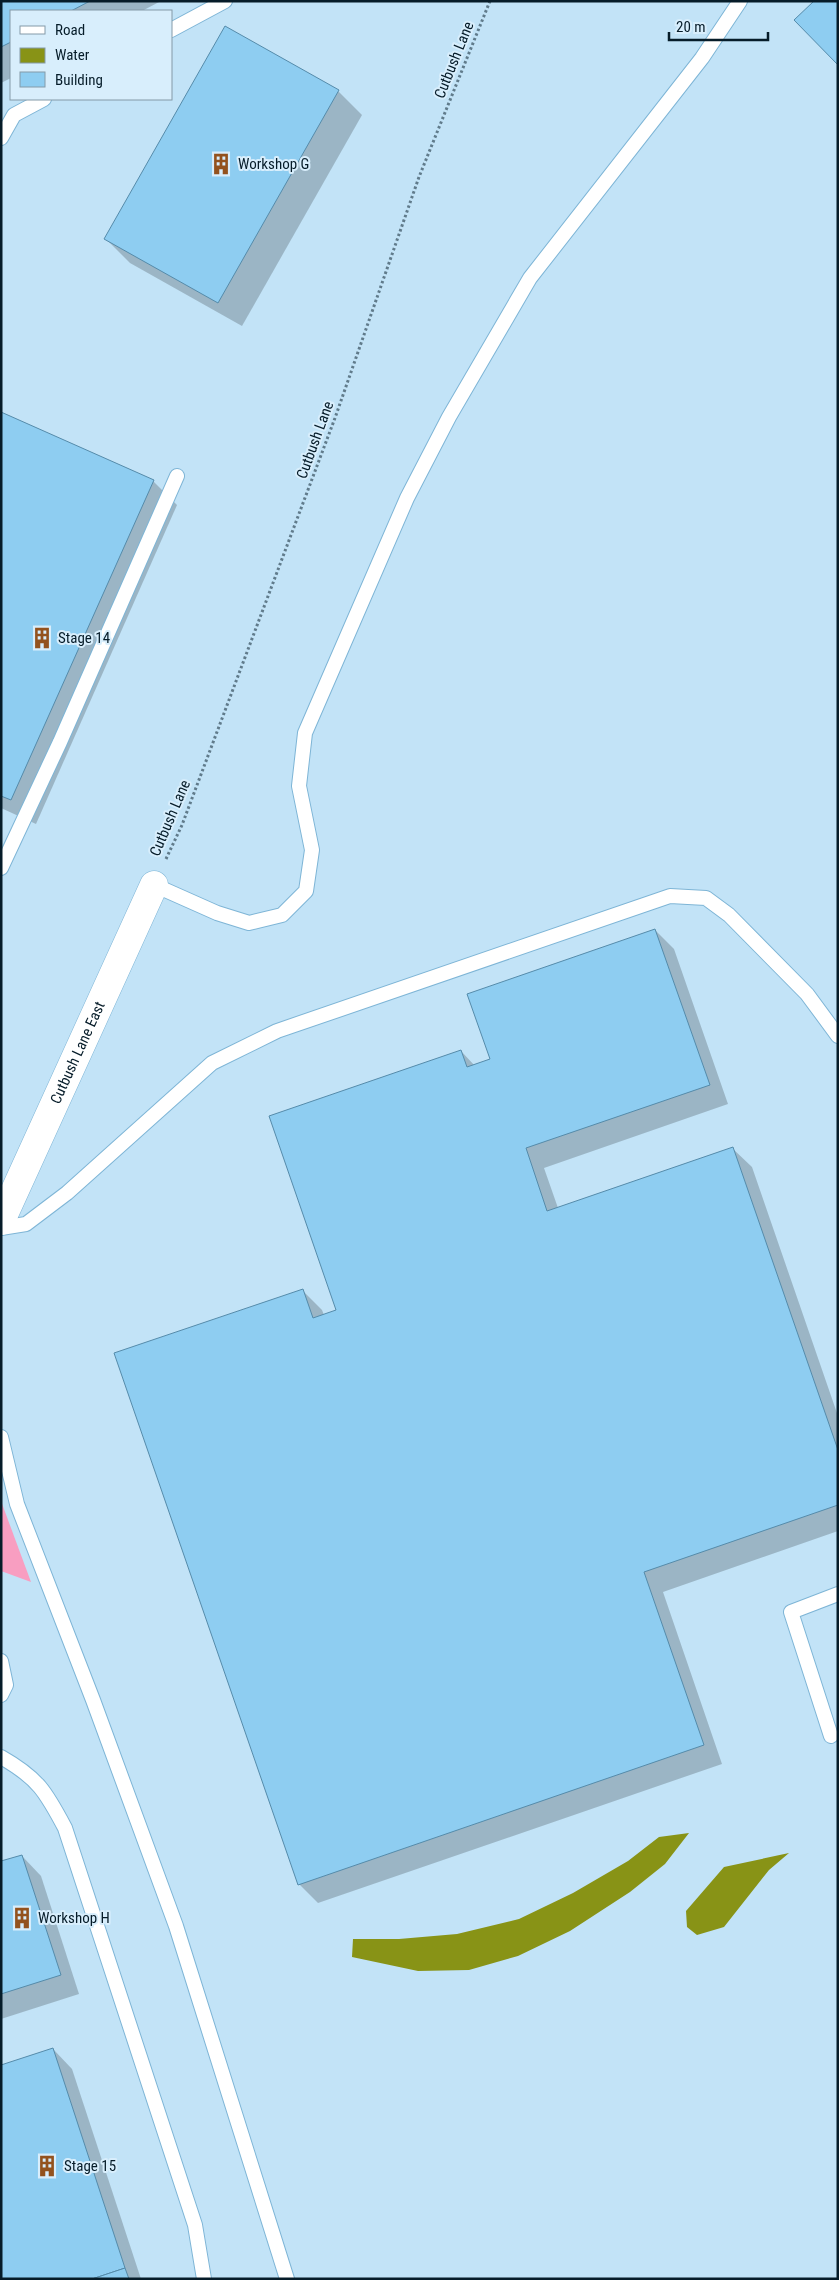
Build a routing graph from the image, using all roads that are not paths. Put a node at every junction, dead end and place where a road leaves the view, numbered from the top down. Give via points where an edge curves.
1 (225, 1) edge
2 (740, 1) edge
3 (172, 29) edge
4 (42, 100) edge
5 (1, 138) edge
6 (177, 476) dead end
7 (1, 868) edge
8 (154, 884) joint
9 (838, 1036) edge
10 (1, 1221) edge
11 (1, 1228) edge
12 (1, 1436) edge
13 (838, 1594) edge
14 (1, 1661) edge
15 (1, 1695) edge
16 (831, 1736) dead end
17 (1, 1757) edge
18 (204, 2279) edge
19 (287, 2279) edge

1 - 3 lane
2 - 8 lane via 702,58 530,278 449,417 407,498 305,733 300,786 312,850 306,891 282,915 249,923 217,913
4 - 5 lane via 14,115
6 - 7 lane
8 - 10 street, Cutbush Lane East
9 - 11 lane via 807,994 729,915 706,898 670,896 277,1031 212,1063 67,1194 26,1224
12 - 19 lane via 17,1504 176,1926
13 - 16 lane via 791,1612
14 - 15 lane via 6,1686
17 - 18 lane via 22,1769 46,1793 65,1828 195,2225

